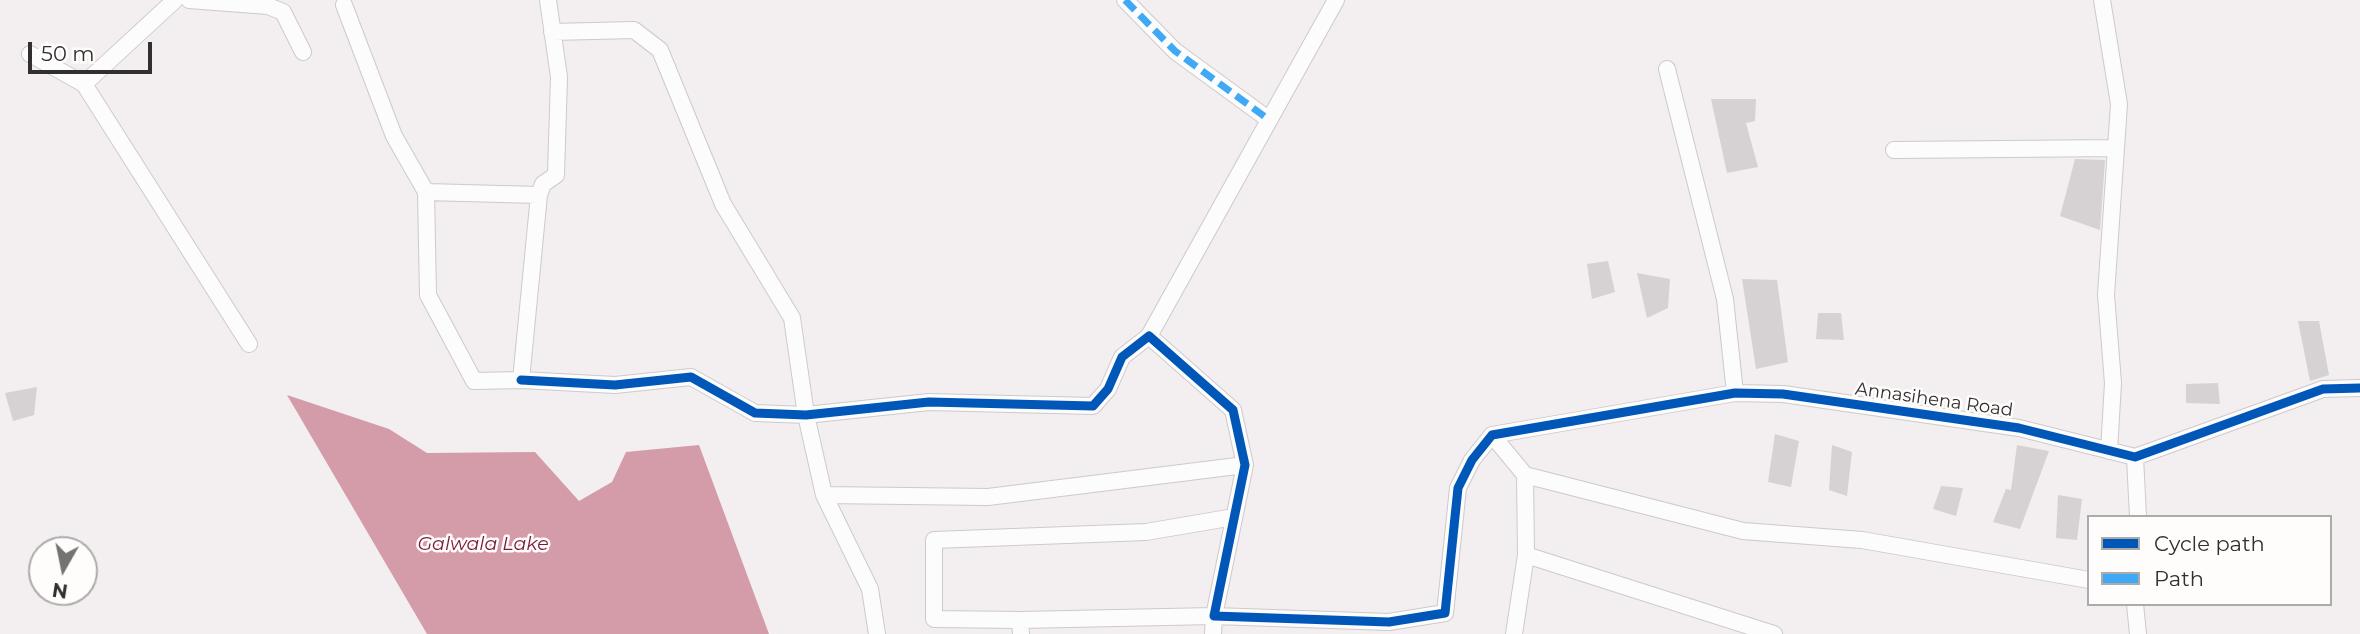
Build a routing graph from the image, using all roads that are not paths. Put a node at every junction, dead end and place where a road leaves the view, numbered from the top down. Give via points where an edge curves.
1 (175, 0) edge
2 (189, 0) edge
3 (548, 0) edge
4 (1125, 0) edge
5 (1336, 0) edge
6 (2102, 0) edge
7 (345, 5) dead end
8 (552, 32) junction
9 (303, 52) dead end
10 (30, 54) dead end
11 (1667, 69) dead end
12 (84, 85) junction
13 (1268, 119) junction
14 (2116, 148) junction
15 (1894, 150) dead end
16 (426, 192) junction
17 (539, 195) junction
18 (1149, 337) junction
19 (249, 344) dead end
20 (521, 380) junction
21 (2360, 388) edge
22 (1735, 393) junction
23 (806, 415) junction
24 (1492, 435) junction
25 (2109, 451) junction
26 (2134, 457) junction
27 (1245, 465) junction
28 (1525, 475) junction
29 (824, 495) junction
30 (2138, 515) edge
31 (1234, 517) junction
32 (1526, 555) junction
33 (2087, 580) edge
34 (2135, 606) edge
35 (1214, 616) junction
36 (933, 626) edge
37 (1020, 627) edge
38 (877, 634) edge
39 (1213, 634) edge
40 (1514, 634) edge
41 (1774, 634) edge
42 (2138, 634) edge

1 - 12 street
2 - 9 street via 268,6 283,12
3 - 8 street
4 - 13 street via 1175,51
5 - 13 street
6 - 14 street via 2119,104
7 - 16 street via 394,136
8 - 17 street via 559,77 556,174 543,184
8 - 23 street via 634,30 660,50 723,204 792,318
10 - 12 street
11 - 22 street via 1725,299
12 - 19 street
13 - 18 street
14 - 15 street
14 - 25 street via 2106,296 2113,383
16 - 17 street
16 - 20 street via 428,295 474,381
17 - 20 street
18 - 23 street via 1122,358 1108,389 1093,406 929,402
18 - 27 street via 1233,410
20 - 23 street via 615,385 691,377 755,413
21 - 26 street via 2323,389
22 - 24 street, Annasihena Road
22 - 25 street, Annasihena Road via 1783,394 2019,428
23 - 29 street
24 - 28 street
24 - 35 street via 1458,488 1445,613 1389,622
25 - 26 street, Annasihena Road
26 - 30 street
27 - 29 street via 988,497
27 - 31 street
28 - 32 street
28 - 33 street via 1742,531 1862,540
29 - 38 street via 870,589
31 - 35 street
31 - 36 street via 1146,532 934,541
32 - 40 street
32 - 41 street
34 - 42 street
35 - 37 street
35 - 39 street
36 - 37 street

